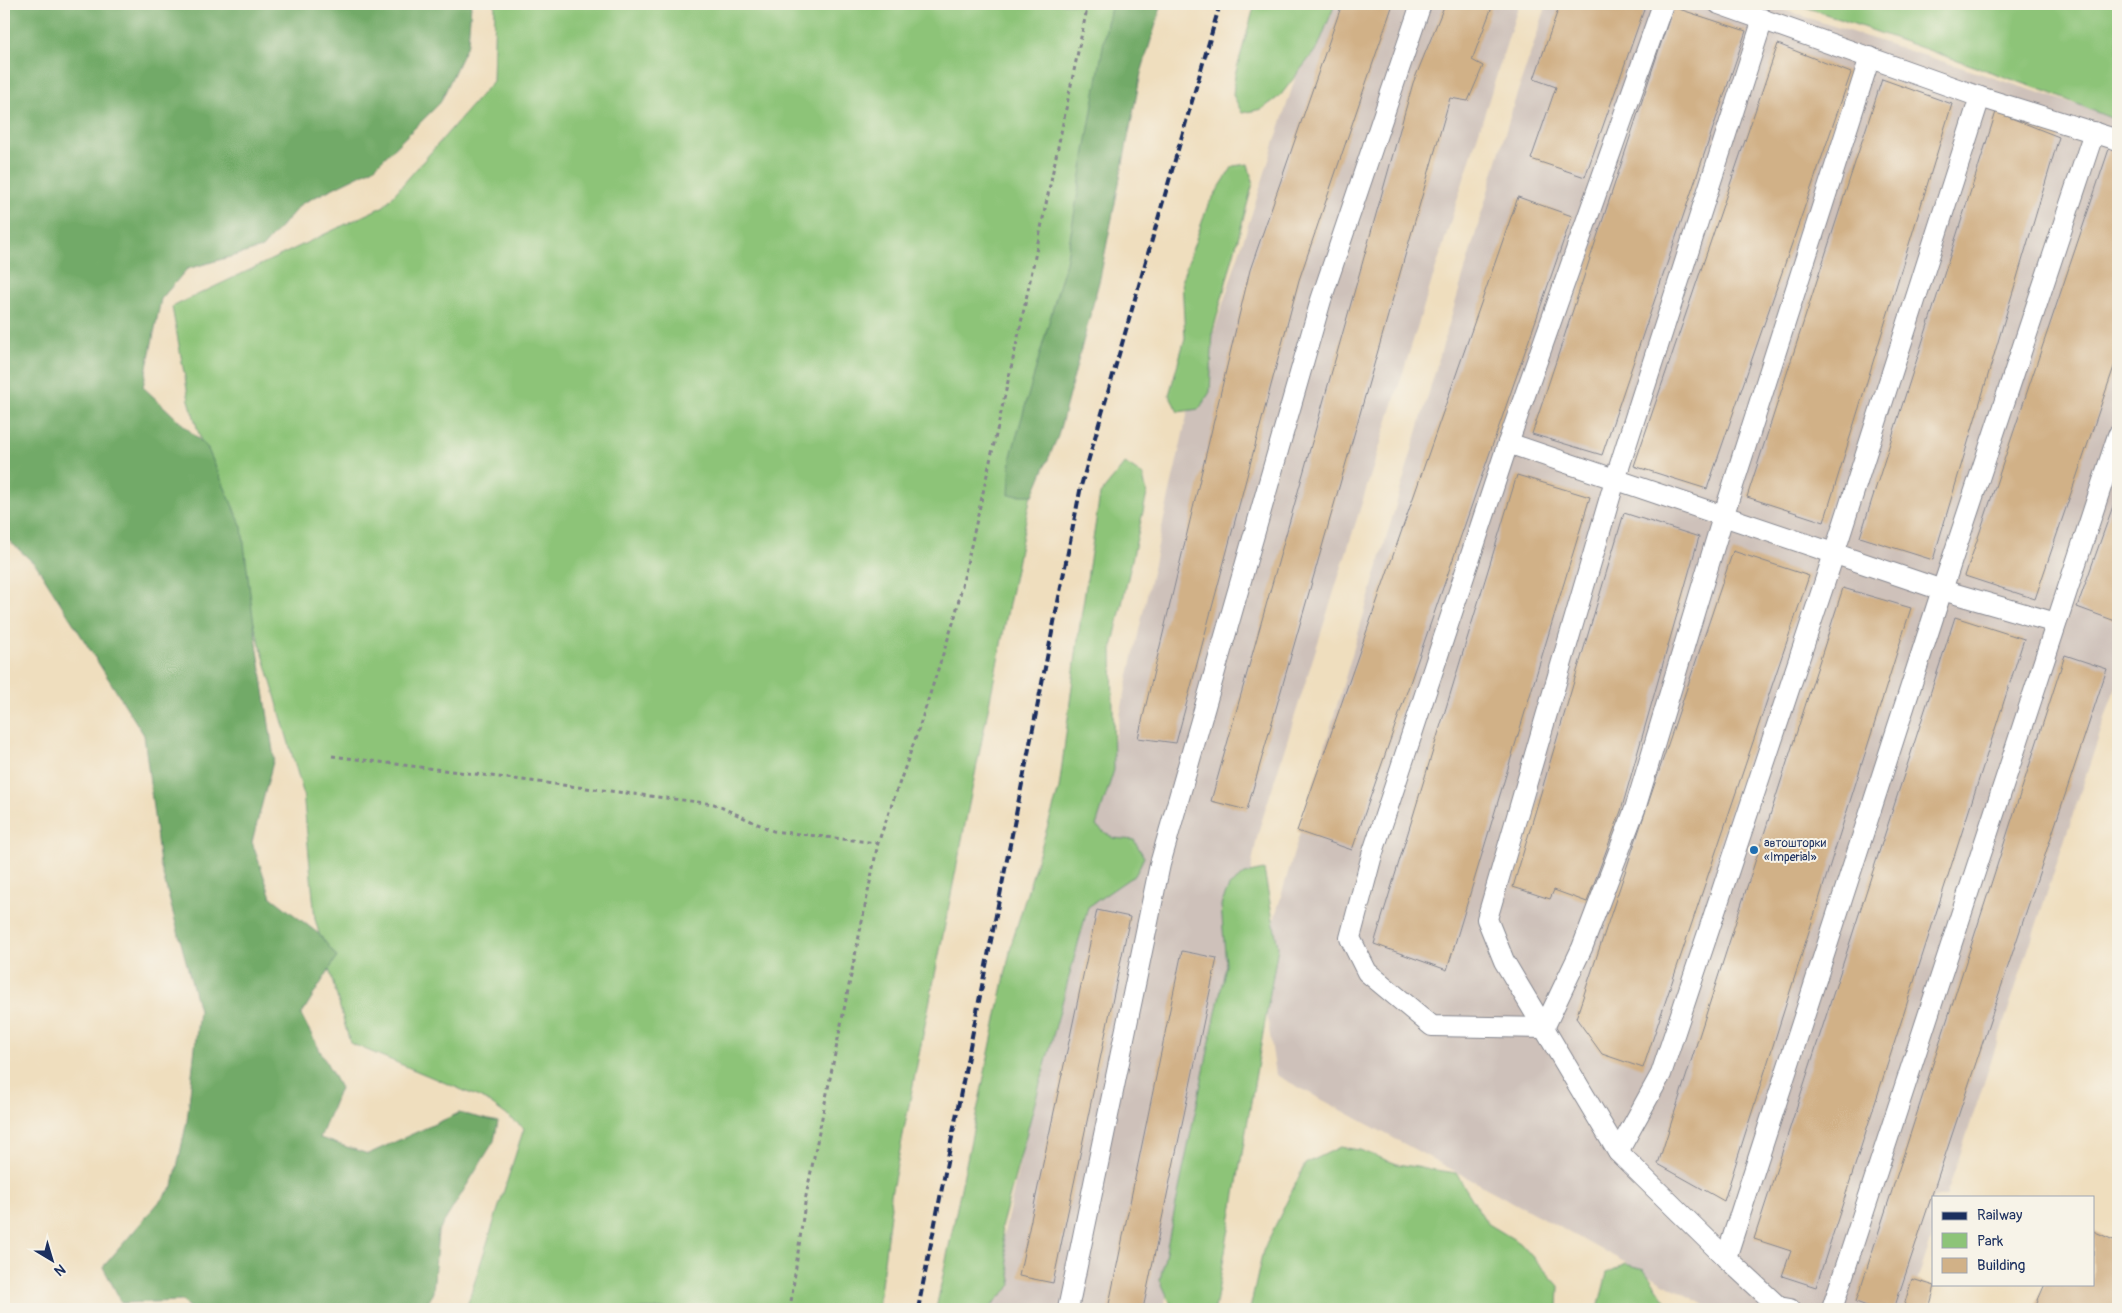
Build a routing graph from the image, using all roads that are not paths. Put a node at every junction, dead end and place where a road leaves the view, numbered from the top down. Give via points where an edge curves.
1 (1421, 4) edge
2 (1664, 4) edge
3 (1719, 4) edge
4 (1763, 19) junction
5 (1870, 57) junction
6 (1980, 97) junction
7 (2094, 132) junction
8 (2118, 140) edge
9 (2118, 435) edge
10 (1508, 443) junction
11 (1615, 480) junction
12 (1722, 517) junction
13 (1834, 554) junction
14 (1942, 590) junction
15 (2056, 623) junction
16 (1544, 1028) junction
17 (1618, 1152) junction
18 (1726, 1258) junction
19 (1068, 1309) edge
20 (1790, 1309) edge
21 (1832, 1309) edge

1 - 19 lane via 1322,300 1160,864
2 - 10 lane
3 - 4 lane
4 - 5 lane
4 - 11 lane
5 - 6 lane
5 - 12 lane
6 - 7 lane
6 - 13 lane
7 - 8 lane
7 - 14 lane
9 - 15 lane
10 - 11 lane
10 - 16 lane via 1372,854 1350,938 1367,972 1432,1026
11 - 12 lane
11 - 16 lane via 1487,919 1504,961
12 - 13 lane
12 - 16 lane via 1635,808 1582,948
13 - 14 lane
13 - 17 lane via 1661,1074
14 - 15 lane
14 - 18 lane
15 - 21 lane
16 - 17 lane
17 - 18 lane
18 - 20 lane via 1779,1307

